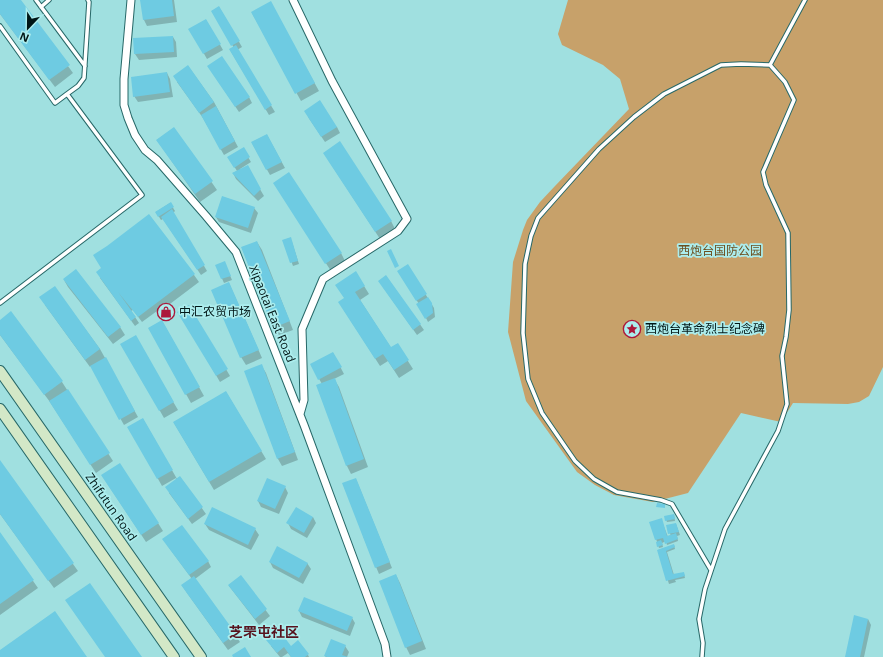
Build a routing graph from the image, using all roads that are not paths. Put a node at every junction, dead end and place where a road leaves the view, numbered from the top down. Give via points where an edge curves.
1 (36, 0) edge
2 (49, 0) edge
3 (88, 0) edge
4 (130, 0) edge
5 (294, 0) edge
6 (805, 0) edge
7 (41, 7) junction
8 (0, 26) edge
9 (770, 65) junction
10 (85, 66) junction
11 (67, 94) junction
12 (0, 303) edge
13 (0, 371) edge
14 (0, 409) edge
15 (300, 414) junction
16 (711, 570) junction
17 (174, 657) edge
18 (201, 657) edge
19 (387, 657) edge
20 (702, 657) edge

1 - 7 lane
2 - 7 lane
3 - 10 lane
4 - 15 street, Xipaotai East Road via 124,79 124,105 128,118 145,150 157,160 236,252
5 - 15 street via 332,81 407,219 398,231 324,279 302,330 304,400
6 - 9 lane
7 - 10 lane
8 - 11 lane via 54,103
9 - 16 lane via 786,82 794,100 763,172 766,185 788,233 789,310 782,356 787,404 778,431 725,529
9 - 16 lane via 721,65 664,94 634,117 598,149 538,218 531,236 526,264 523,334 528,379 542,413 575,461 594,479 617,492 672,504
10 - 11 lane via 84,78
11 - 12 lane via 142,196
13 - 18 main road, Zhifutun Road
14 - 17 main road
15 - 19 street, Xipaotai East Road via 385,644
16 - 20 lane via 699,619 703,643

